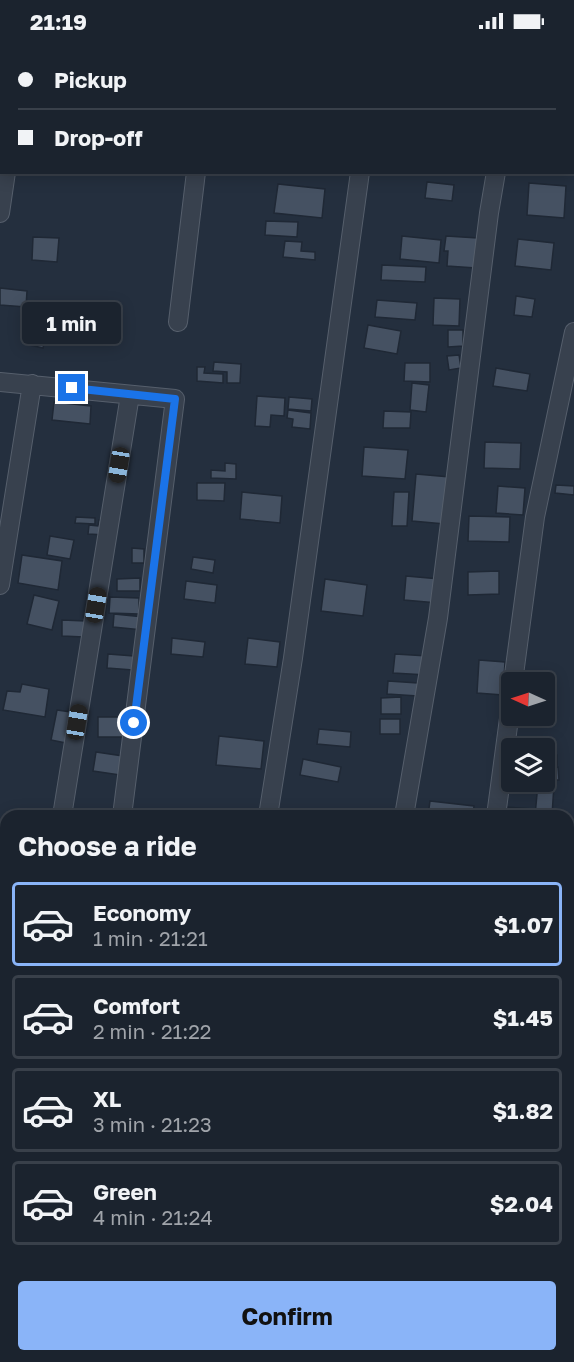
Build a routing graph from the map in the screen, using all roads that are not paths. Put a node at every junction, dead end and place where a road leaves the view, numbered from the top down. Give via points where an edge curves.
1 (6, 174) edge
2 (196, 174) edge
3 (360, 174) edge
4 (496, 174) edge
5 (0, 213) edge
6 (178, 322) dead end
7 (574, 332) edge
8 (0, 382) edge
9 (33, 384) junction
10 (130, 395) junction
11 (0, 585) edge
12 (514, 672) edge
13 (508, 726) edge
14 (63, 810) edge
15 (123, 810) edge
16 (269, 810) edge
17 (405, 810) edge
18 (497, 810) edge

1 - 5 street
2 - 6 street
3 - 16 street
4 - 17 street via 438,618
7 - 12 street via 535,517
8 - 9 street
9 - 10 street
9 - 11 street
10 - 14 street
10 - 15 street via 175,399
13 - 18 street

